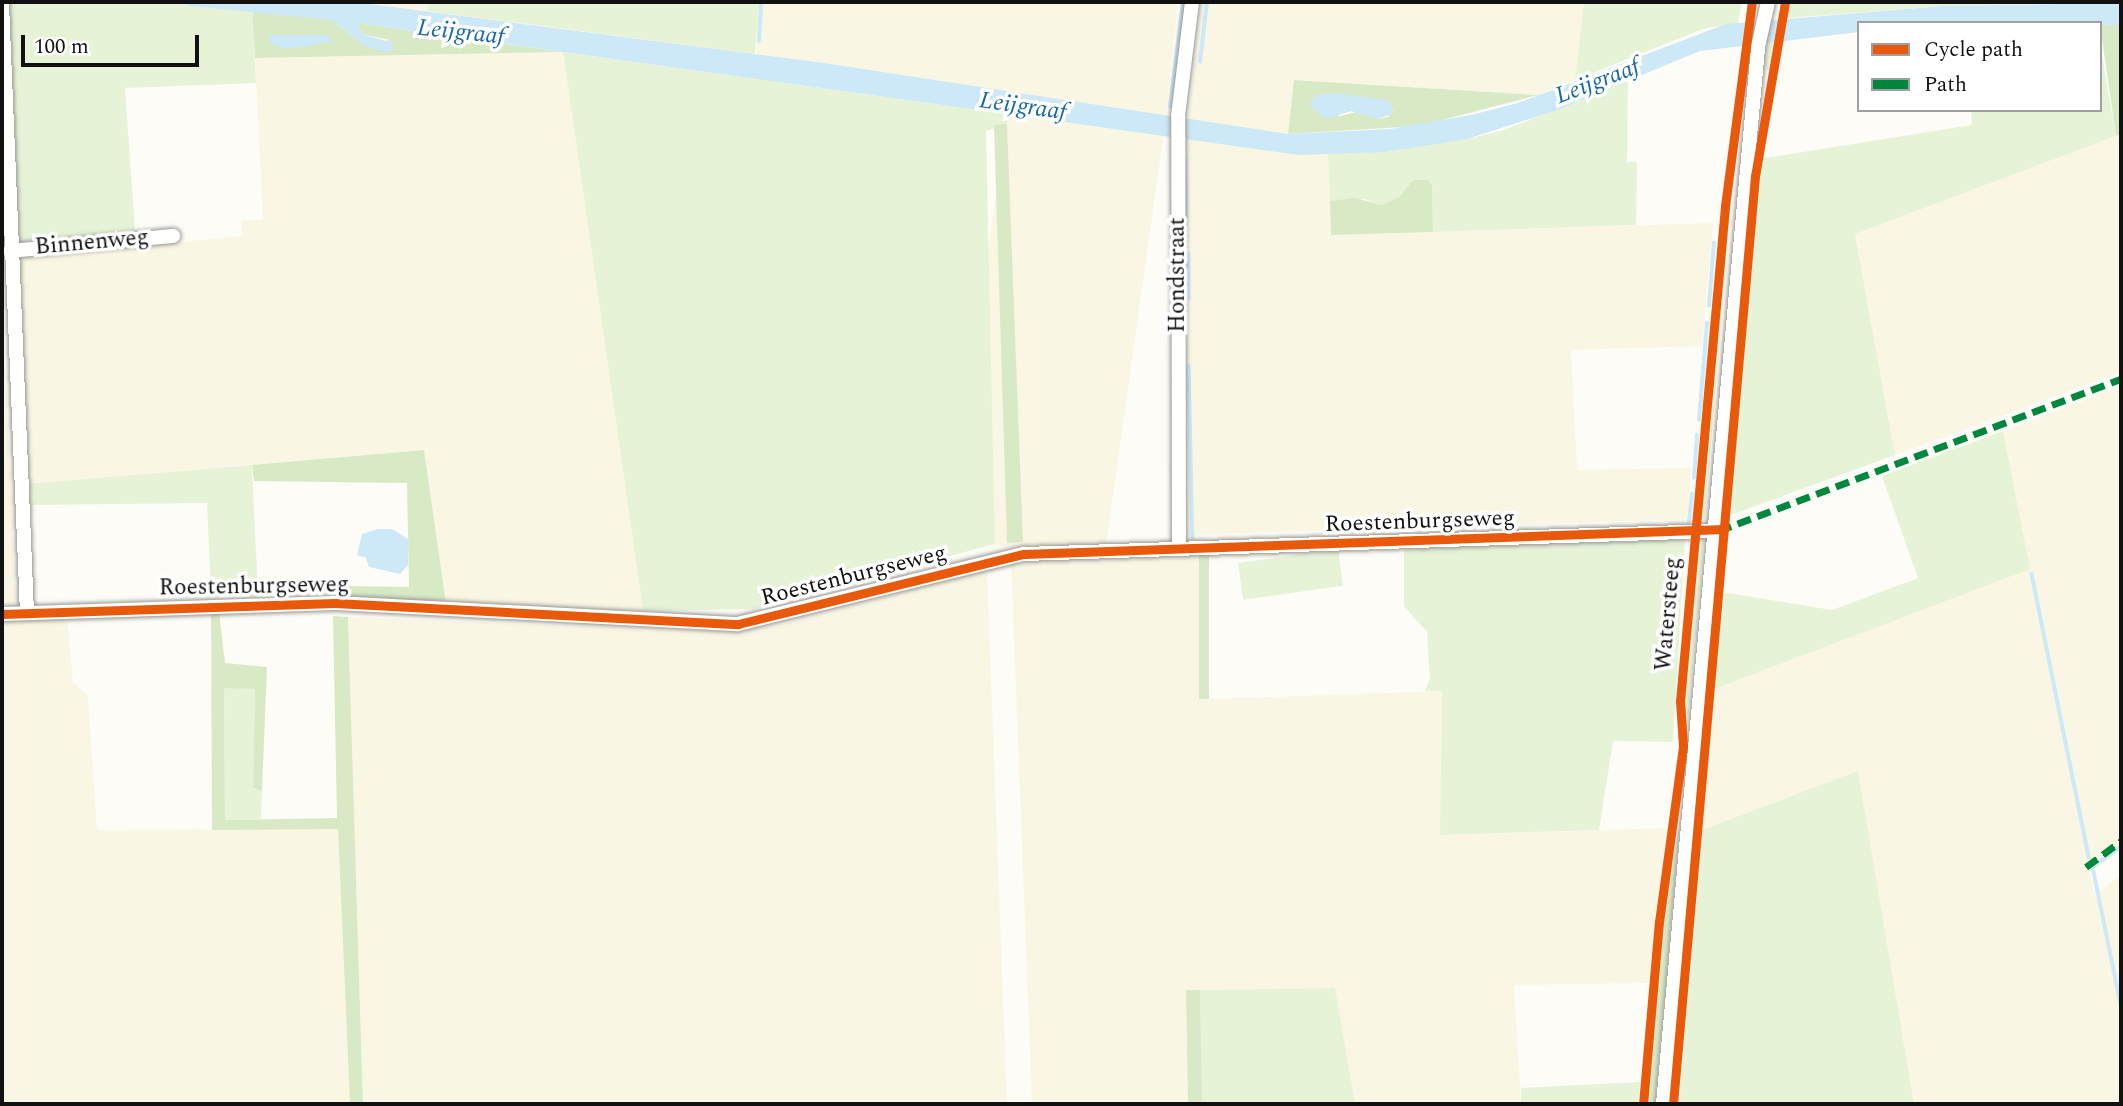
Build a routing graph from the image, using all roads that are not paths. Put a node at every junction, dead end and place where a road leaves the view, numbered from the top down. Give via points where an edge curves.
1 (1192, 2) edge
2 (1768, 2) edge
3 (2, 4) edge
4 (173, 236) dead end
5 (10, 250) junction
6 (1715, 531) junction
7 (1179, 549) junction
8 (27, 612) junction
9 (2, 614) edge
10 (1663, 1104) edge

1 - 7 street, Hondstraat via 1178,116
2 - 6 street, Watersteeg via 1758,47
3 - 5 street
4 - 5 street, Binnenweg
5 - 8 street
6 - 7 street, Roestenburgseweg
6 - 10 street, Watersteeg
7 - 8 street, Roestenburgseweg via 1024,554 738,624 335,603
8 - 9 street, Roestenburgseweg

